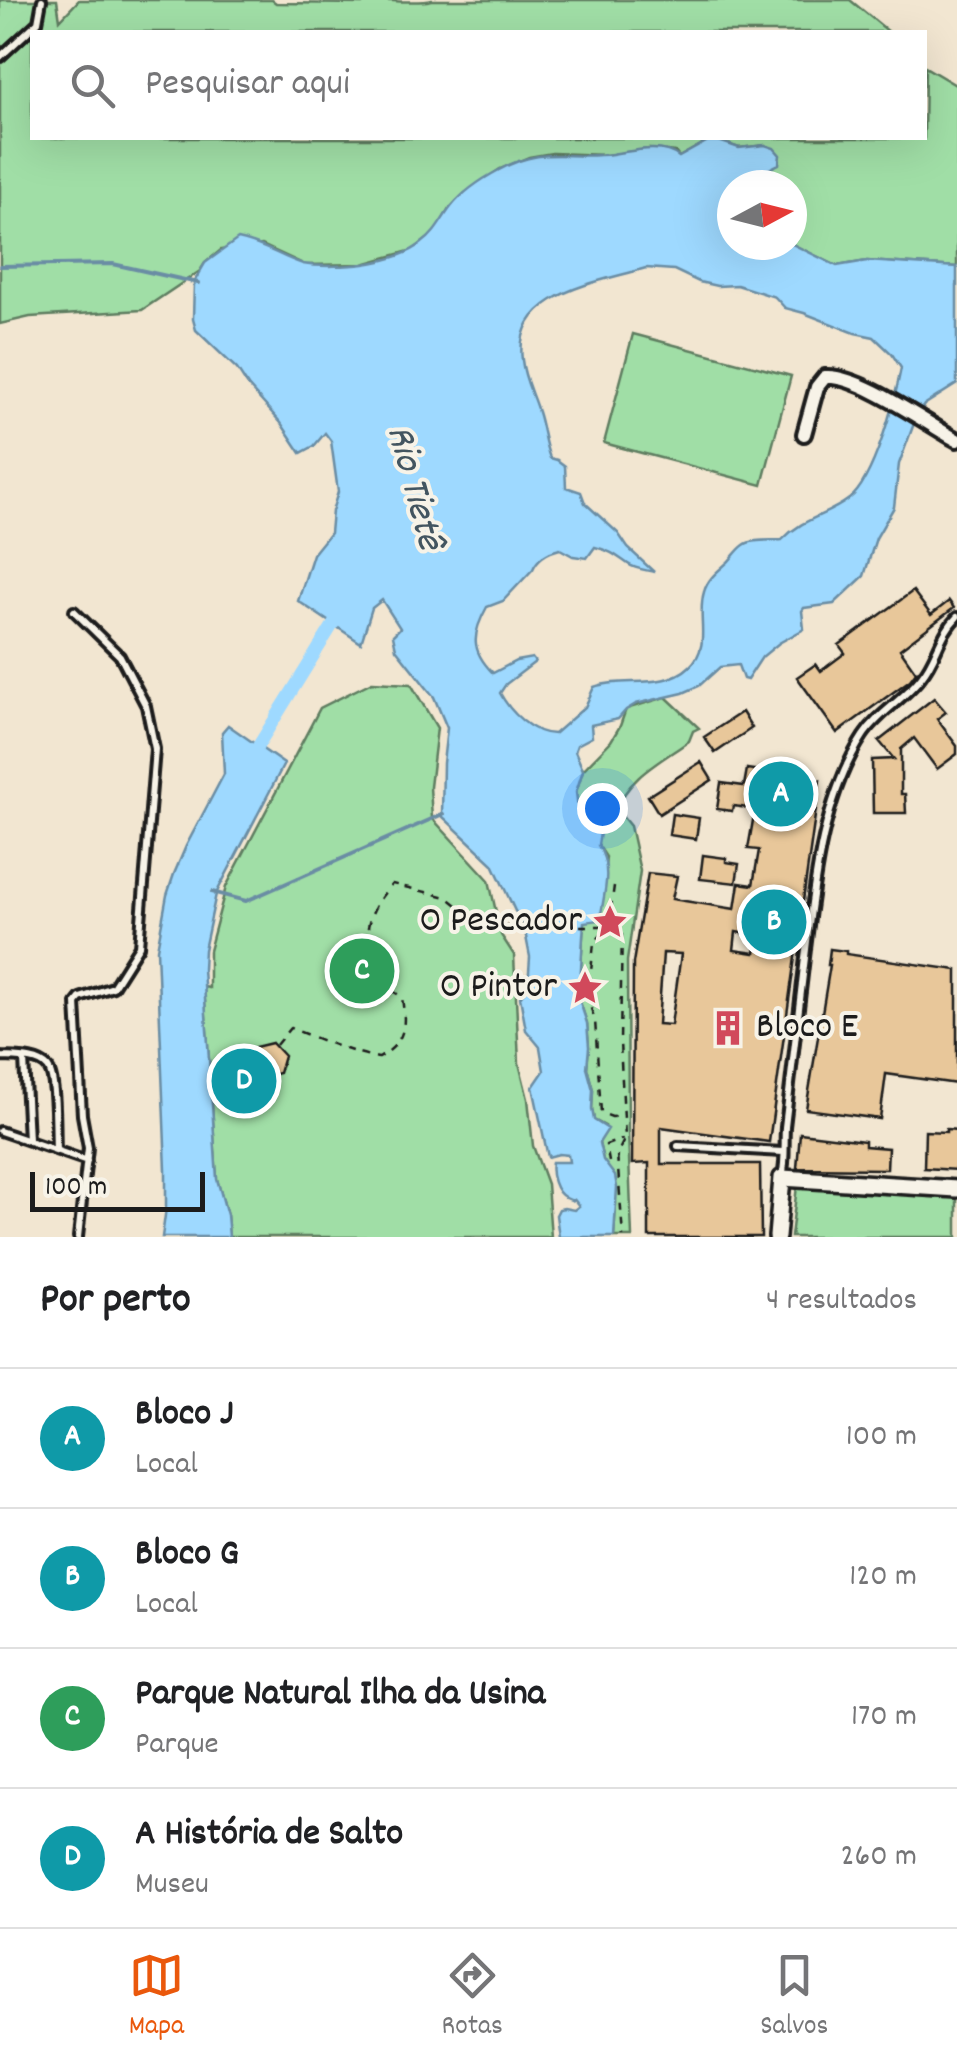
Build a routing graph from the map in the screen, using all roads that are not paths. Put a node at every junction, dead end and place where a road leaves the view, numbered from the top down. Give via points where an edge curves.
1 (33, 0) edge
2 (42, 5) edge
3 (31, 30) edge
4 (30, 31) edge
5 (0, 57) edge
6 (804, 434) dead end
7 (957, 440) edge
8 (74, 611) dead end
9 (957, 617) edge
10 (0, 1057) edge
11 (24, 1058) junction
12 (0, 1131) edge
13 (28, 1140) junction
14 (678, 1146) dead end
15 (56, 1150) junction
16 (783, 1152) junction
17 (87, 1161) junction
18 (782, 1178) junction
19 (957, 1189) edge
20 (78, 1237) edge
21 (777, 1237) edge

1 - 2 lane
2 - 3 lane
4 - 5 lane
6 - 7 street via 817,387 836,376
8 - 17 lane via 120,656 146,706 154,748 139,946 113,987 76,1003
9 - 16 lane via 925,674 865,732 834,799 810,919
10 - 11 lane
11 - 13 lane
11 - 15 lane via 47,1067 52,1079
12 - 13 lane
13 - 15 lane
14 - 16 lane
15 - 17 lane
16 - 18 lane
17 - 20 lane
18 - 19 street
18 - 21 street

